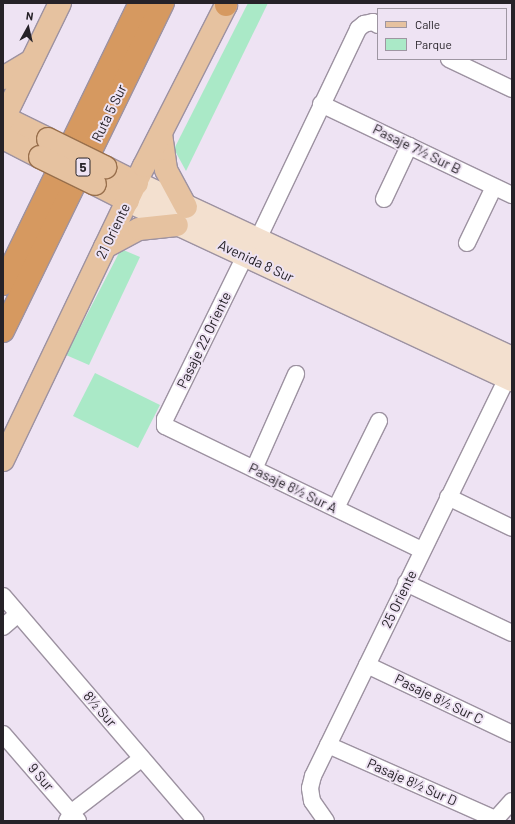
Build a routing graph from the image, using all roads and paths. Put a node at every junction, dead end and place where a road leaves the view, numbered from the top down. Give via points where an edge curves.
1 (60, 3) edge
2 (140, 3) edge
3 (163, 3) edge
4 (226, 4) edge
5 (375, 23) edge
6 (32, 60) junction
7 (451, 60) edge
8 (3, 78) edge
9 (512, 89) edge
10 (321, 104) junction
11 (3, 123) edge
12 (161, 134) junction
13 (409, 146) junction
14 (494, 187) junction
15 (132, 192) junction
16 (512, 195) edge
17 (384, 199) dead end
18 (182, 216) junction
19 (258, 239) junction
20 (467, 243) dead end
21 (105, 247) junction
22 (245, 256) junction
23 (3, 284) edge
24 (3, 331) edge
25 (510, 372) edge
26 (296, 374) dead end
27 (379, 421) dead end
28 (164, 424) joint
29 (3, 460) edge
30 (254, 469) junction
31 (448, 497) junction
32 (336, 508) junction
33 (512, 528) edge
34 (422, 550) junction
35 (406, 583) junction
36 (3, 596) edge
37 (18, 614) junction
38 (3, 627) edge
39 (512, 633) edge
40 (367, 665) junction
41 (512, 734) edge
42 (5, 741) edge
43 (328, 745) junction
44 (142, 758) junction
45 (512, 801) edge
46 (72, 818) edge
47 (494, 820) edge
48 (196, 821) edge
49 (326, 821) edge

1 - 6 main road
2 - 23 highway, Ruta 5 Sur / 5
3 - 24 highway, Ruta 5 Sur / 5
4 - 12 main road, 21 Oriente
5 - 10 street via 364,24 358,29
6 - 8 main road
6 - 11 main road
7 - 9 street
10 - 13 street, Pasaje 7½ Sur B
10 - 19 street
11 - 15 main road, Avenida 8 Sur, bridge via 44,148
12 - 15 main road, 21 Oriente
12 - 18 main road via 166,170
13 - 14 street, Pasaje 7½ Sur B
13 - 17 street
14 - 16 street, Pasaje 7½ Sur B
14 - 20 street
15 - 18 main road, Avenida 8 Sur
15 - 21 main road, 21 Oriente
18 - 19 main road, Avenida 8 Sur
18 - 21 main road via 139,229
18 - 22 main road, Avenida 8 Sur
19 - 25 main road, Avenida 8 Sur
21 - 29 main road, 21 Oriente
22 - 25 main road, Avenida 8 Sur
22 - 28 street, Pasaje 22 Oriente
25 - 31 street, 25 Oriente
26 - 30 street
27 - 32 street
28 - 30 street, Pasaje 8½ Sur A
30 - 32 street, Pasaje 8½ Sur A
31 - 33 street
31 - 34 street, 25 Oriente
32 - 34 street, Pasaje 8½ Sur A
34 - 35 street, 25 Oriente
35 - 39 street
35 - 40 street, 25 Oriente
36 - 37 street, 8½ Sur
37 - 38 street
37 - 44 street, 8½ Sur
40 - 41 street, Pasaje 8½ Sur C
40 - 43 street, 25 Oriente
42 - 46 street, 9 Sur
43 - 47 street, Pasaje 8½ Sur D
43 - 49 street, 25 Oriente via 310,788 314,806
44 - 46 street
44 - 48 street, 8½ Sur
45 - 47 street

